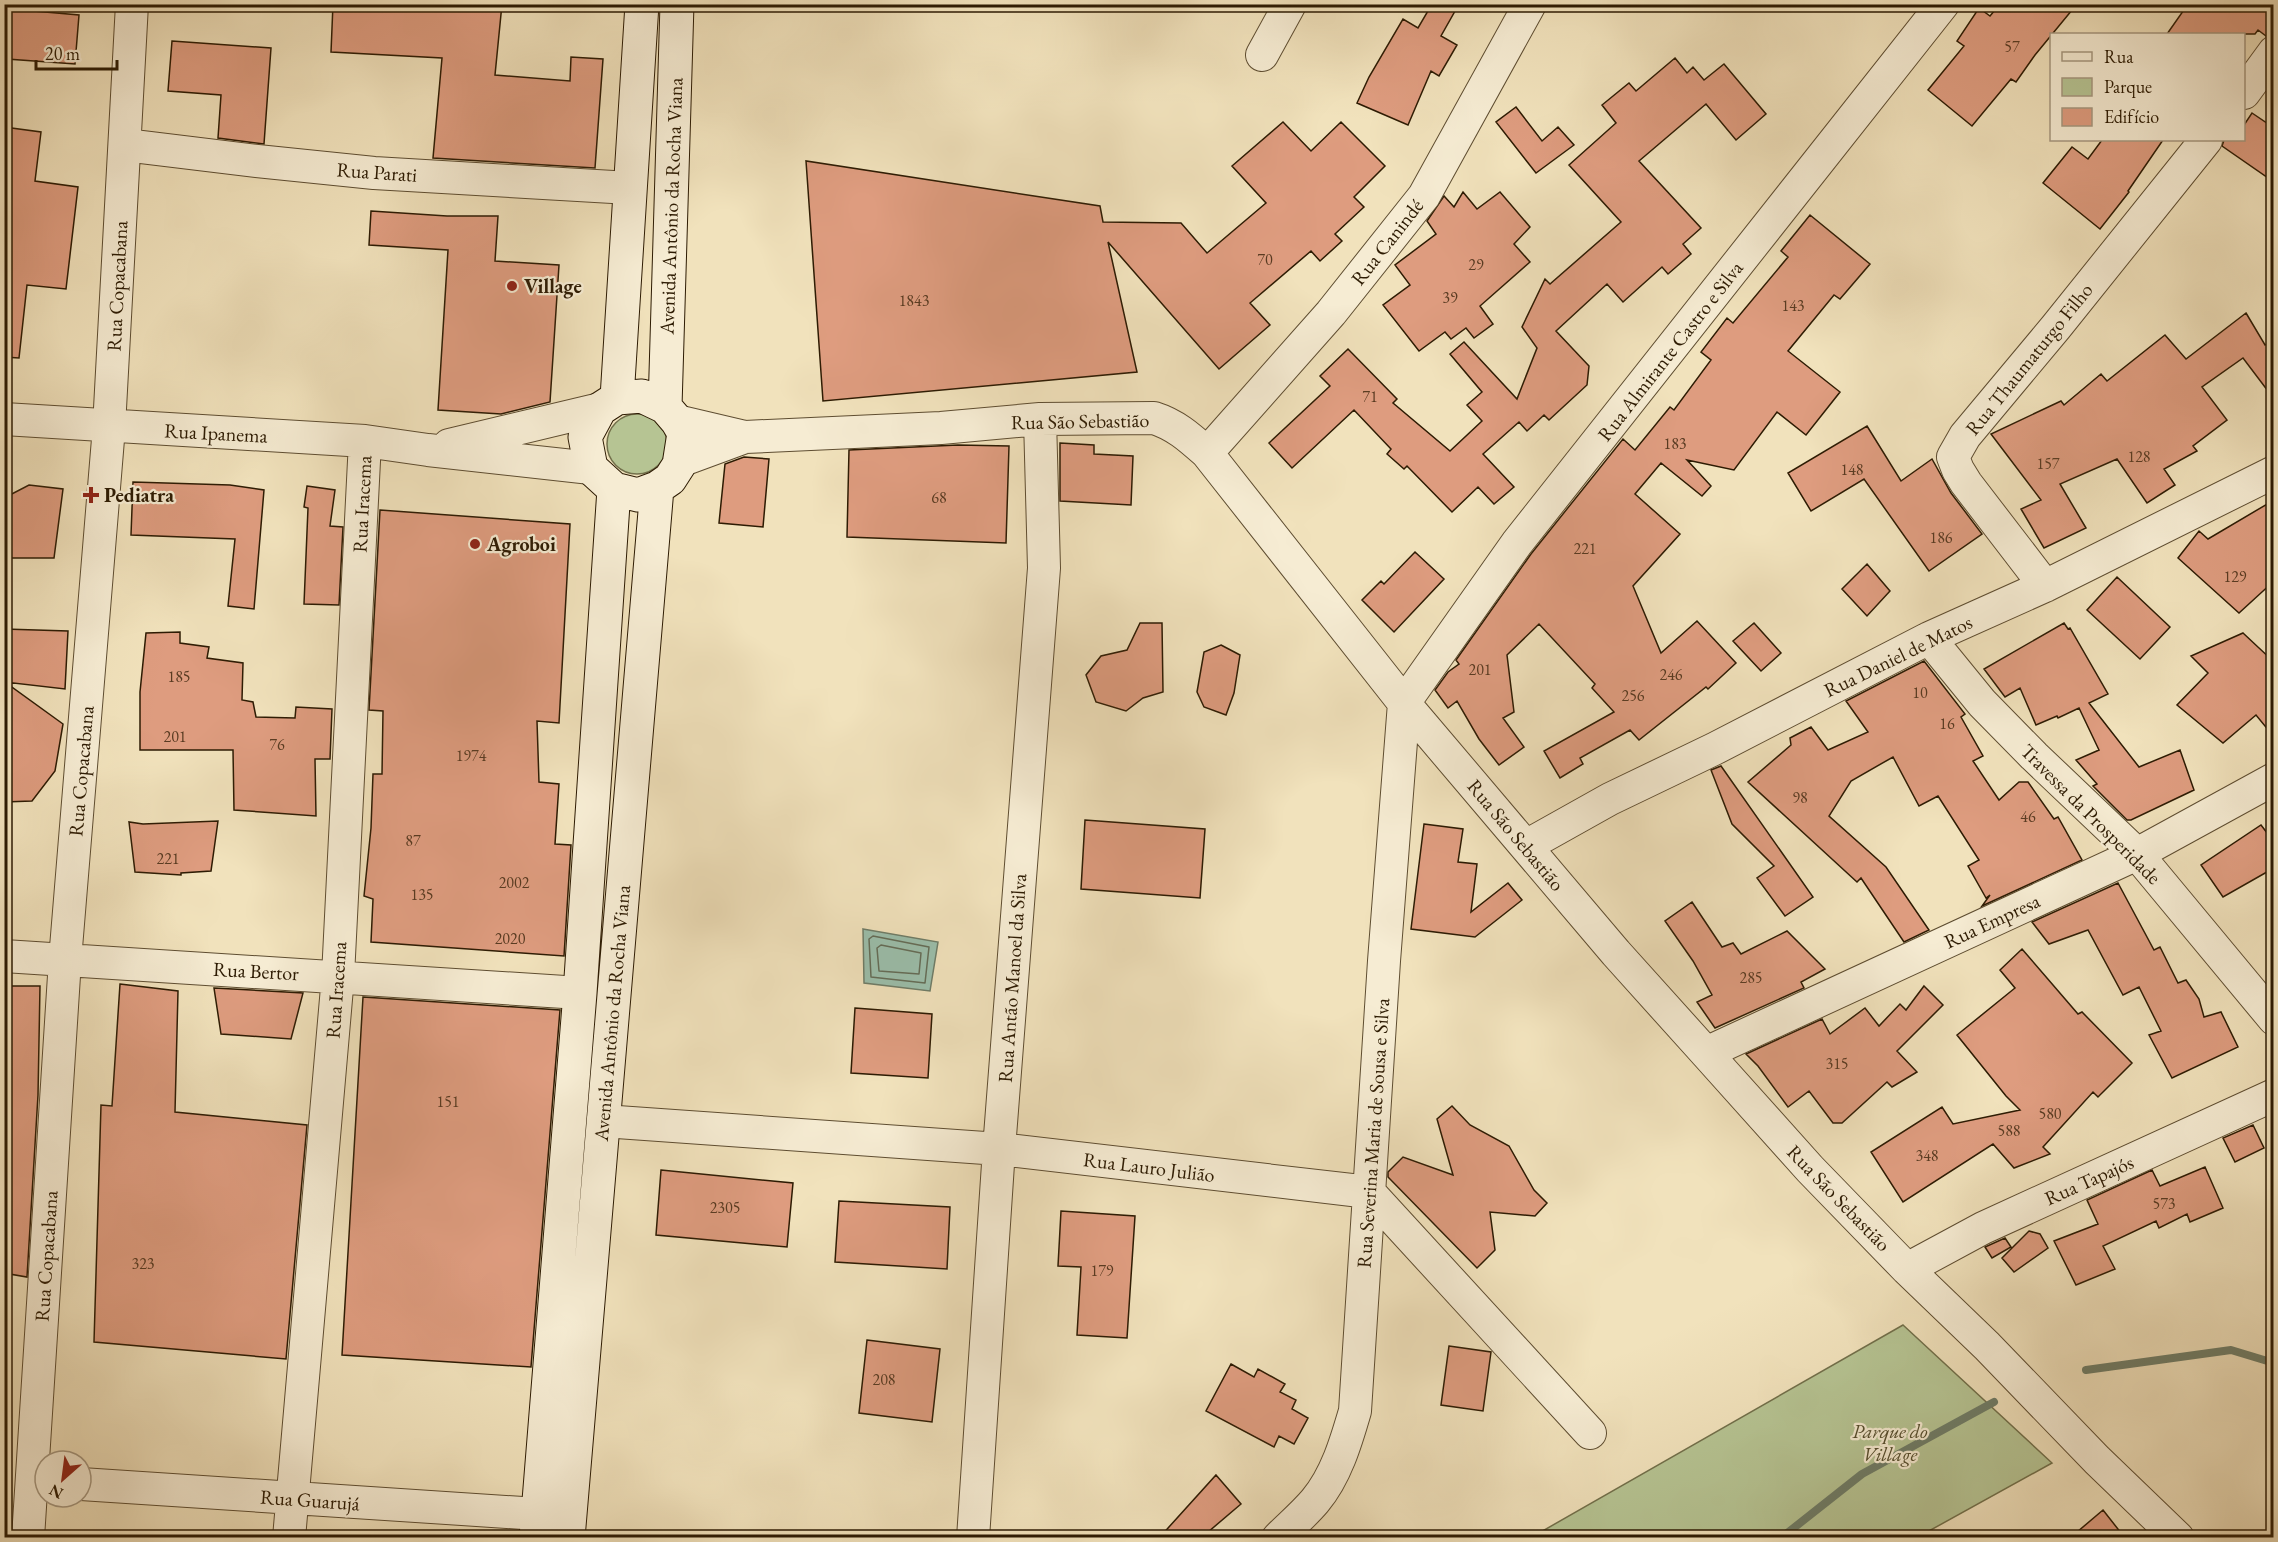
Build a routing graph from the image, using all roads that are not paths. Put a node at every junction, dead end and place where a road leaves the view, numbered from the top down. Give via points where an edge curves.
1 (132, 4) edge
2 (642, 4) edge
3 (677, 4) edge
4 (1290, 4) edge
5 (1530, 4) edge
6 (1943, 4) edge
7 (2274, 52) edge
8 (1262, 55) dead end
9 (2245, 92) edge
10 (2205, 141) edge
11 (125, 145) junction
12 (630, 188) junction
13 (609, 403) junction
14 (671, 414) junction
15 (4, 419) edge
16 (1040, 419) junction
17 (109, 427) junction
18 (745, 437) junction
19 (365, 441) junction
20 (428, 450) junction
21 (1207, 453) junction
22 (680, 460) junction
23 (2274, 472) edge
24 (602, 479) junction
25 (657, 488) junction
26 (2045, 586) junction
27 (1929, 638) junction
28 (1404, 703) junction
29 (2274, 779) edge
30 (1526, 846) junction
31 (2137, 854) junction
32 (4, 956) edge
33 (65, 960) junction
34 (338, 976) junction
35 (580, 993) junction
36 (2274, 1019) edge
37 (1706, 1053) junction
38 (2274, 1095) edge
39 (603, 1121) junction
40 (999, 1149) junction
41 (1369, 1192) junction
42 (1907, 1269) junction
43 (1590, 1433) dead end
44 (27, 1481) edge
45 (93, 1485) edge
46 (291, 1499) junction
47 (537, 1526) edge
48 (28, 1538) edge
49 (289, 1538) edge
50 (568, 1538) edge
51 (973, 1538) edge
52 (1278, 1538) edge
53 (2178, 1538) edge

1 - 11 street, Rua Copacabana
2 - 12 main road, Avenida Antônio da Rocha Viana
3 - 14 main road, Avenida Antônio da Rocha Viana
4 - 8 street
5 - 21 street, Rua Canindé via 1424,196 1331,313
6 - 28 street, Rua Almirante Castro e Silva via 1517,543
7 - 9 street
10 - 26 street, Rua Thaumaturgo Filho via 1965,436 1953,457 1966,483
11 - 12 street, Rua Parati via 374,173
11 - 17 street, Rua Copacabana
12 - 13 main road, Avenida Antônio da Rocha Viana
13 - 14 main road via 642,396
13 - 20 street, Rua Ipanema
13 - 24 main road via 585,437
14 - 18 street, Rua São Sebastião
14 - 22 main road via 684,434
15 - 17 street, Rua Ipanema
16 - 18 street, Rua São Sebastião
16 - 21 street, Rua São Sebastião via 1154,418 1170,423
16 - 40 street, Rua Antão Manoel da Silva via 1044,568
17 - 19 street, Rua Ipanema
17 - 33 street, Rua Copacabana
18 - 22 street, Rua São Sebastião
19 - 20 street, Rua Ipanema
19 - 34 street, Rua Iracema
20 - 24 street, Rua Ipanema
21 - 28 street, Rua São Sebastião
22 - 25 main road via 670,478
23 - 26 street, Rua Daniel de Matos
24 - 25 main road via 638,495
24 - 35 main road, Avenida Antônio da Rocha Viana
25 - 39 main road, Avenida Antônio da Rocha Viana
26 - 27 street, Rua Daniel de Matos
27 - 30 street, Rua Daniel de Matos via 1610,799
27 - 31 street, Travessa da Prosperidade via 1982,703
28 - 30 street, Rua São Sebastião
28 - 41 street, Rua Severina Maria de Sousa e Silva
29 - 31 street, Rua Empresa
30 - 37 street, Rua São Sebastião
31 - 36 street, Travessa da Prosperidade
31 - 37 street, Rua Empresa
32 - 33 street, Rua Bertor
33 - 34 street, Rua Bertor
33 - 44 street, Rua Copacabana
34 - 35 street, Rua Bertor
34 - 46 street, Rua Iracema
35 - 47 main road, Avenida Antônio da Rocha Viana
37 - 42 street, Rua São Sebastião
38 - 42 street, Rua Tapajós via 1983,1228
39 - 40 street, Rua Lauro Julião
39 - 50 main road, Avenida Antônio da Rocha Viana
40 - 41 street, Rua Lauro Julião
40 - 51 street, Rua Antão Manoel da Silva
41 - 43 street
41 - 52 street, Rua Severina Maria de Sousa e Silva via 1355,1411 1328,1481 1315,1501
42 - 53 street, Rua São Sebastião
44 - 48 street, Rua Copacabana
45 - 46 street, Rua Guarujá
46 - 47 street, Rua Guarujá
46 - 49 street, Rua Iracema

